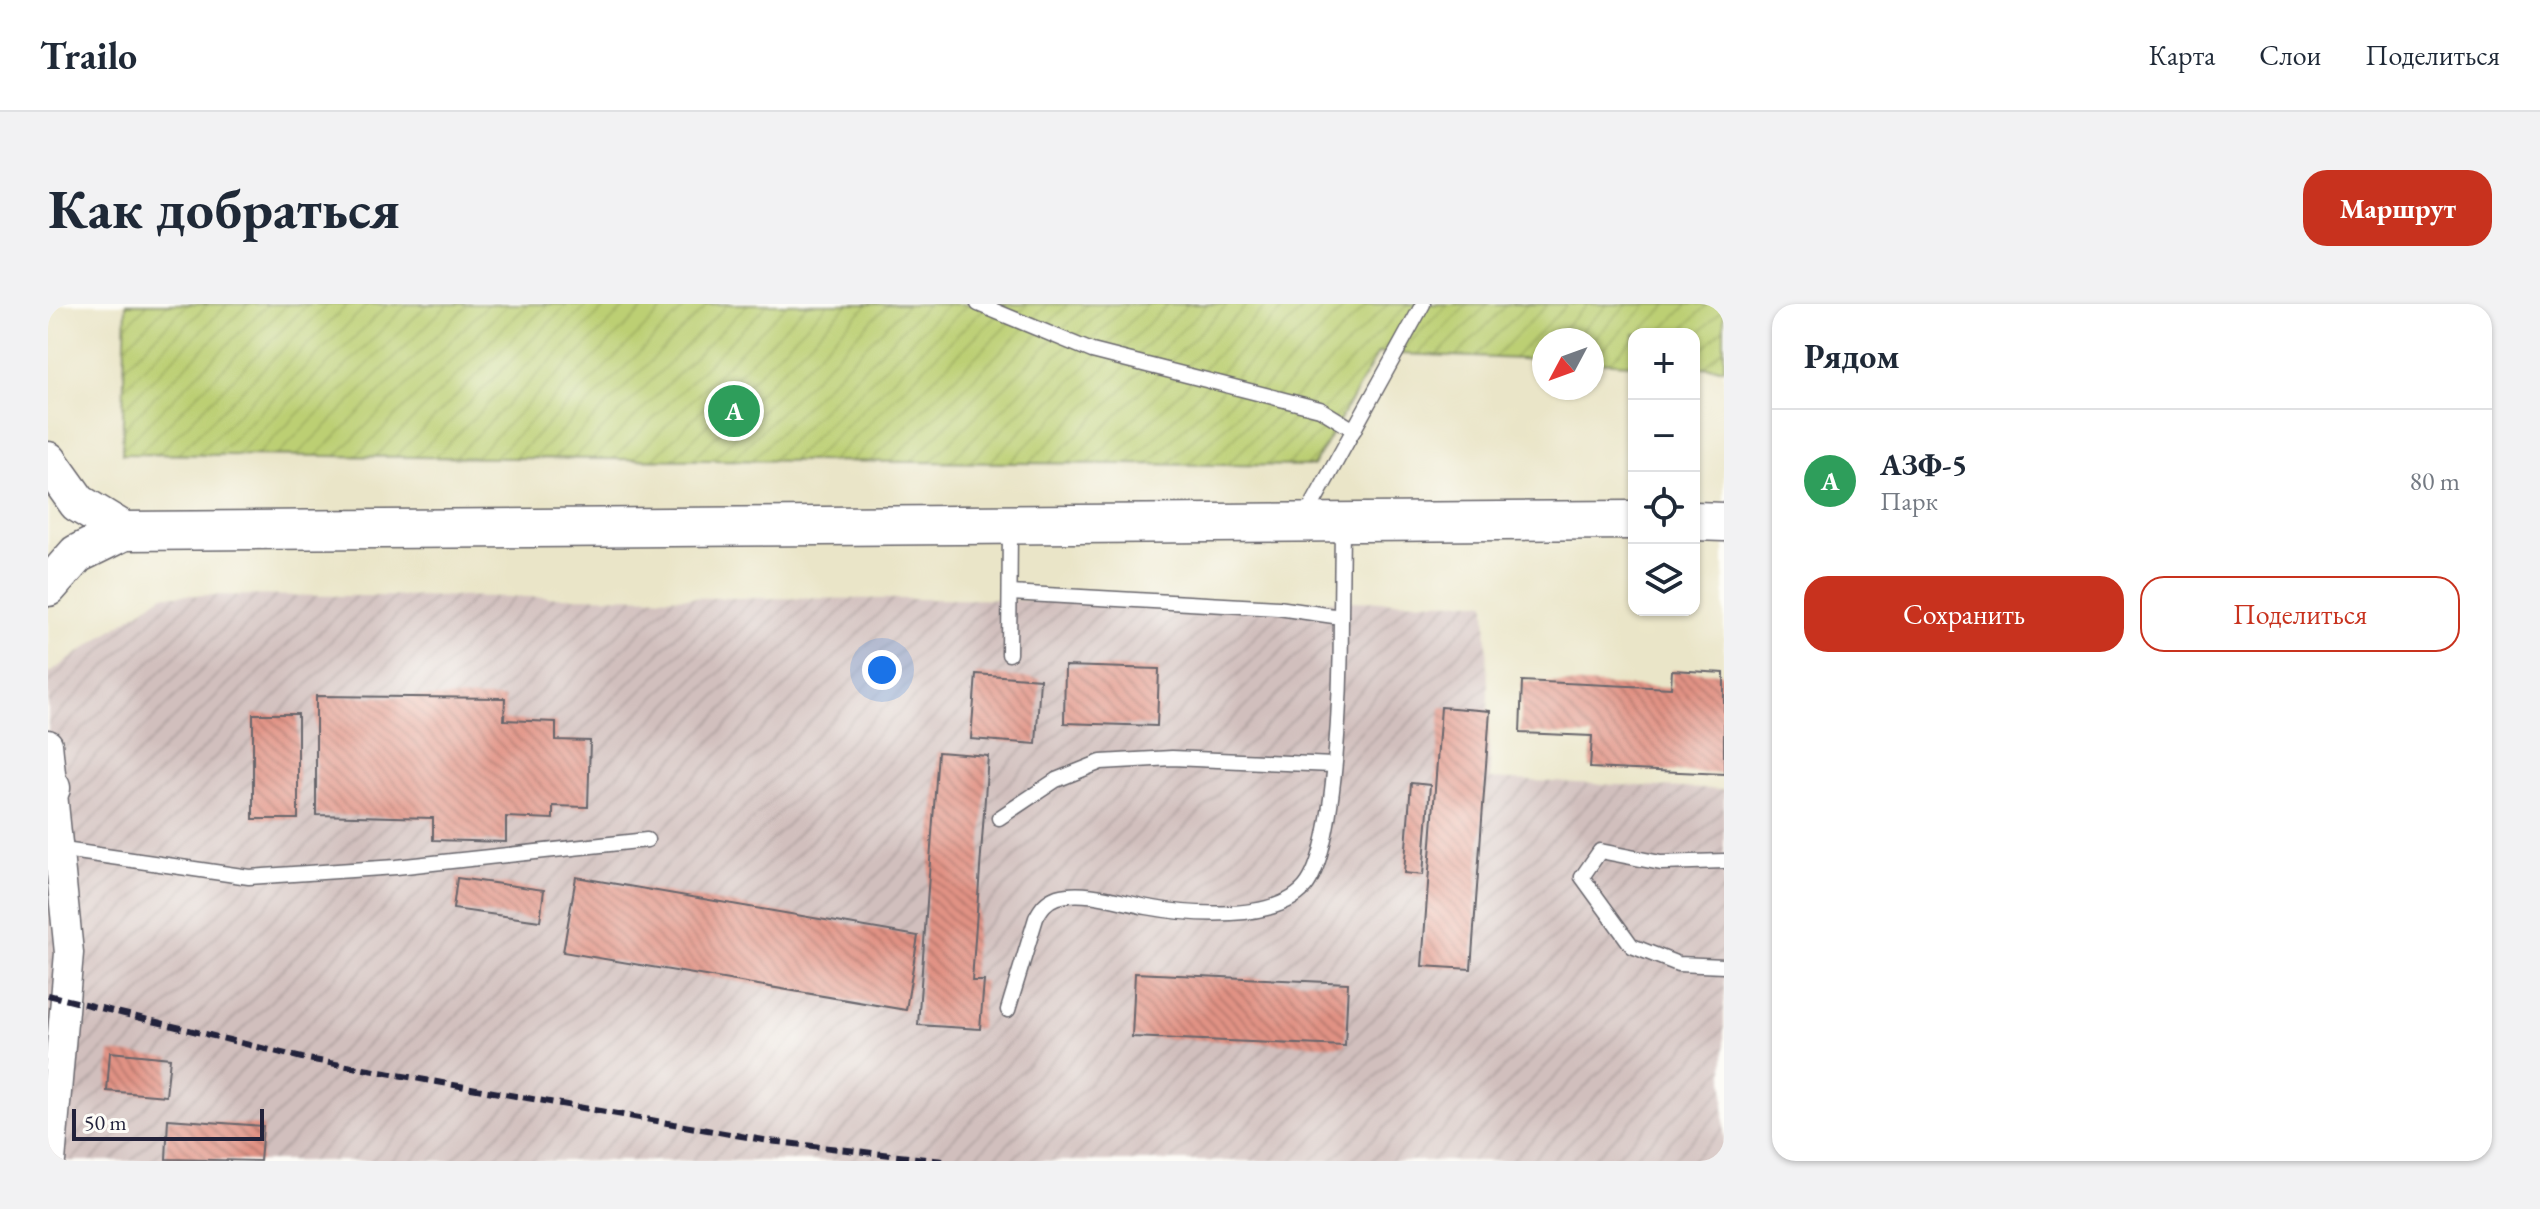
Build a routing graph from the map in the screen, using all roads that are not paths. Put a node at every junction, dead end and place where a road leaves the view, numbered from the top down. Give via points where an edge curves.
1 (978, 304) edge
2 (1423, 304) edge
3 (1354, 430) junction
4 (48, 461) edge
5 (1628, 520) edge
6 (1700, 521) edge
7 (1302, 522) junction
8 (1342, 522) junction
9 (1724, 522) edge
10 (1010, 524) junction
11 (124, 531) junction
12 (48, 587) edge
13 (1010, 593) junction
14 (1341, 617) junction
15 (1009, 654) dead end
16 (48, 744) edge
17 (1333, 765) junction
18 (49, 786) edge
19 (999, 818) dead end
20 (647, 840) dead end
21 (57, 849) junction
22 (1724, 861) edge
23 (1724, 966) edge
24 (1008, 1010) dead end
25 (51, 1161) edge

1 - 3 lane via 1092,351 1320,409
2 - 3 lane
3 - 7 lane
4 - 11 street via 78,503
5 - 8 street
6 - 9 street
7 - 8 street
7 - 10 street
8 - 14 lane
10 - 11 street
10 - 13 lane
11 - 12 street via 77,554
13 - 14 lane via 1278,608
13 - 15 lane
14 - 17 lane
16 - 18 street
17 - 19 lane via 1172,758 1101,762 1056,780
17 - 24 lane via 1321,857 1306,886 1286,904 1256,913 1156,908 1086,895 1057,897 1042,906 1036,918
18 - 21 street
20 - 21 lane via 249,877
21 - 25 street via 69,953
22 - 23 lane via 1661,863 1600,851 1582,877 1632,946 1678,964

